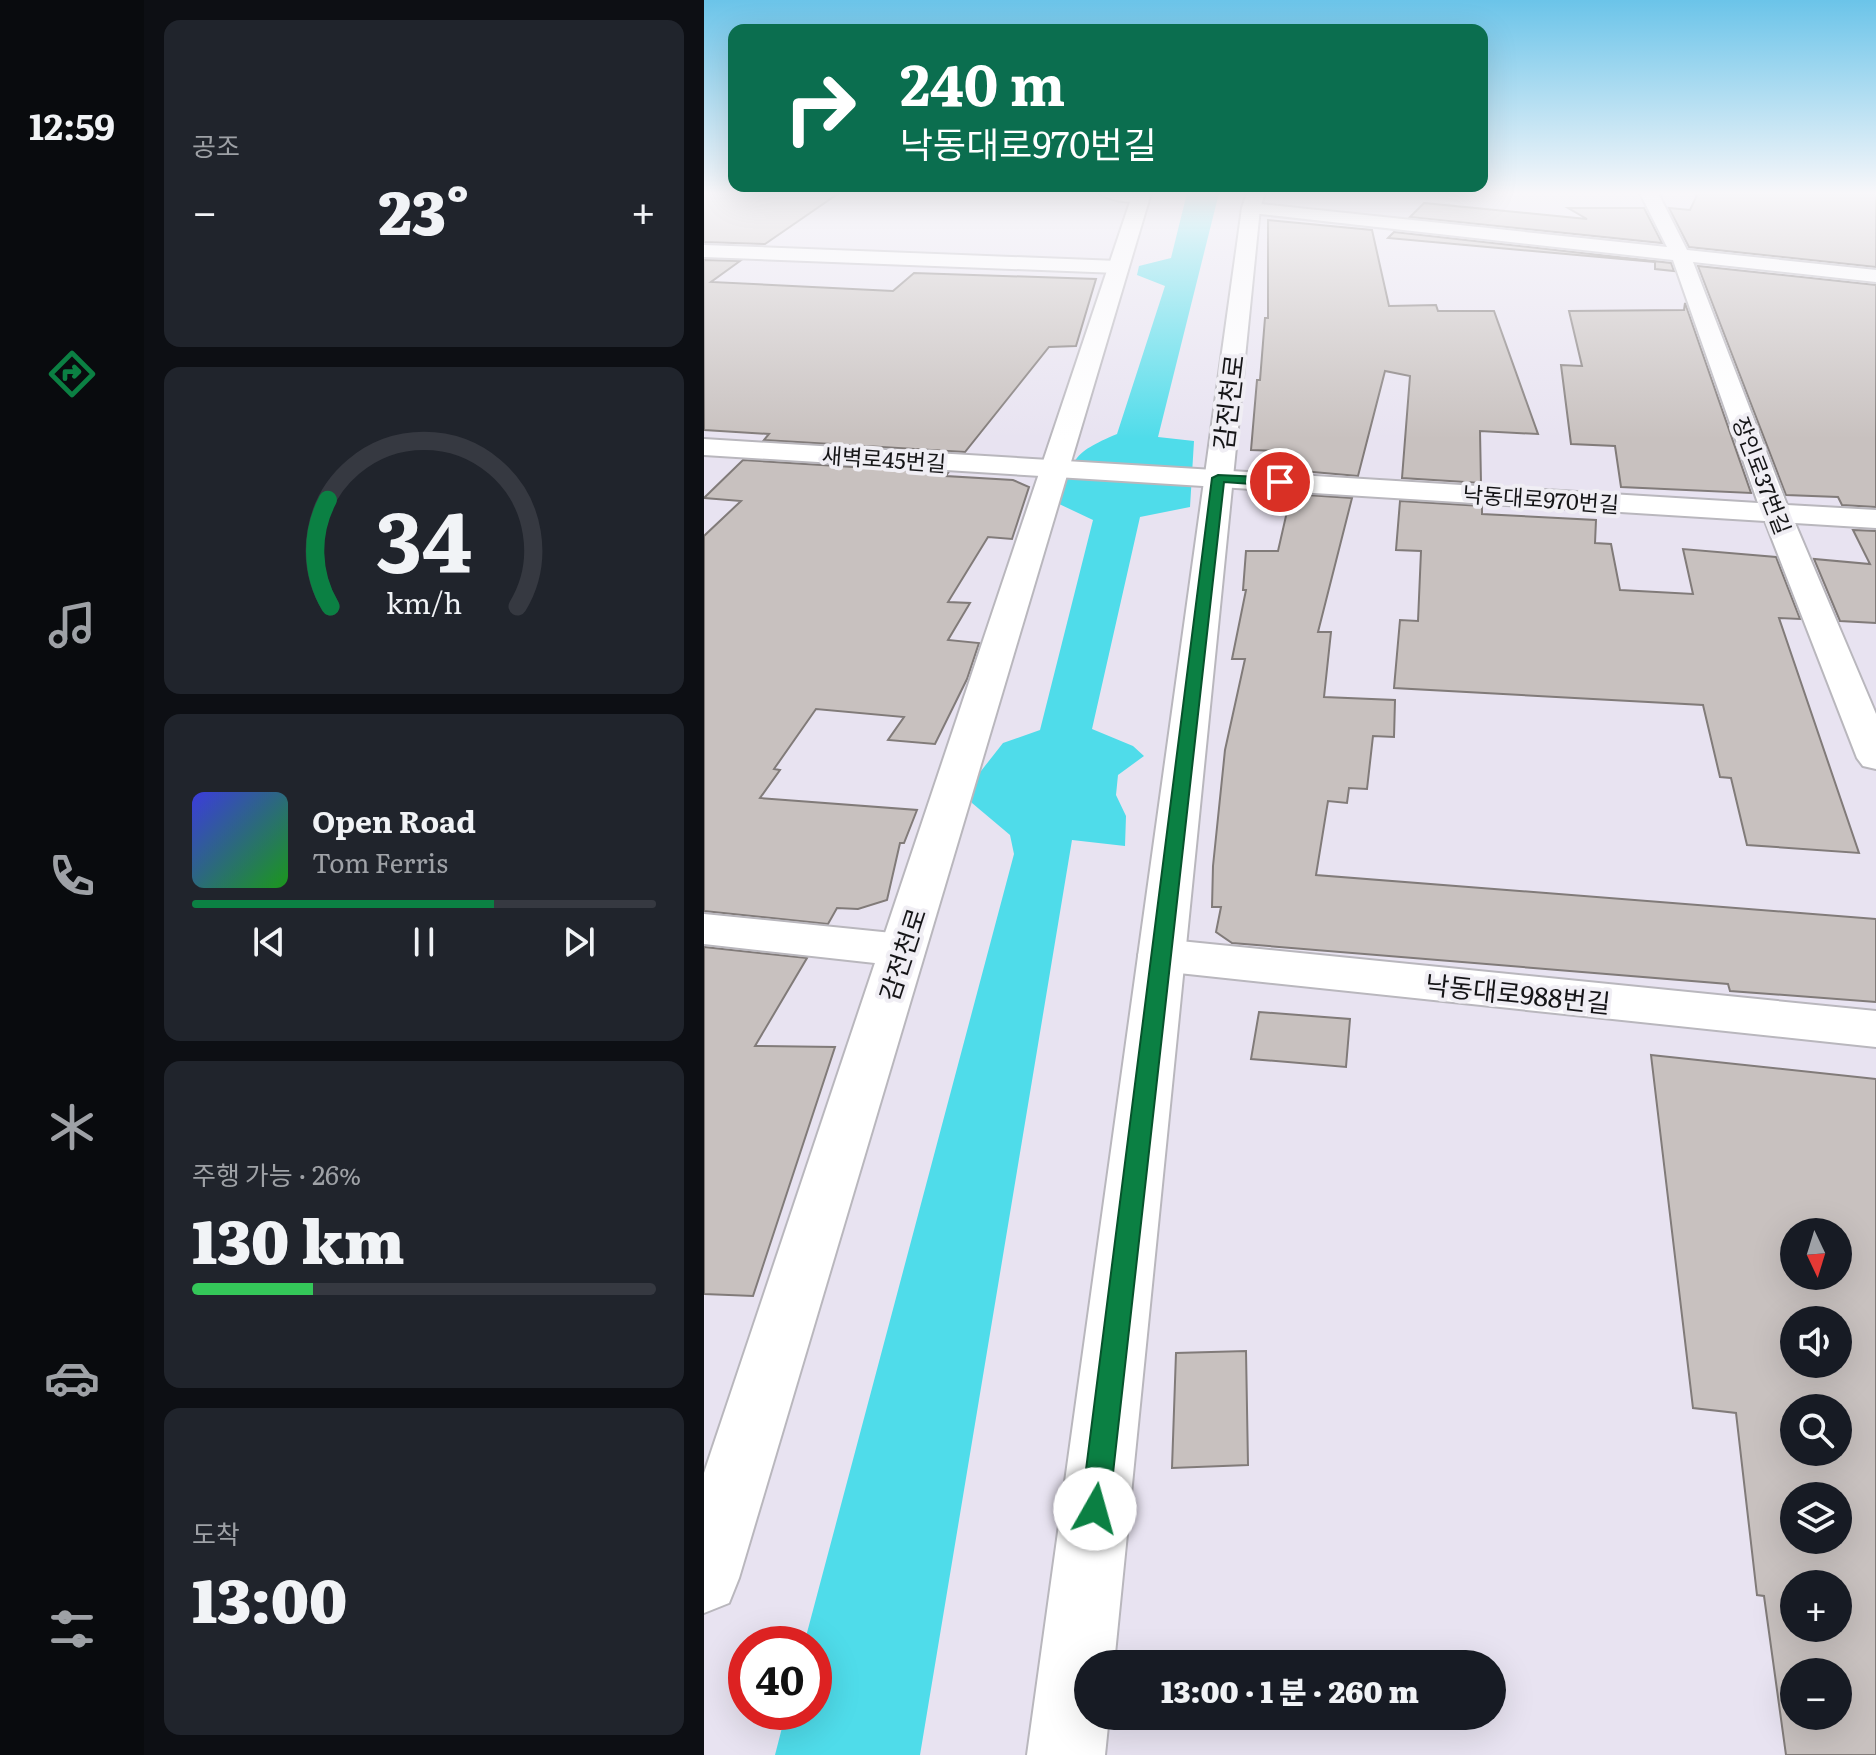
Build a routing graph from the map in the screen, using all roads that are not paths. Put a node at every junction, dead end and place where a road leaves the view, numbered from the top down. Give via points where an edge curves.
1 (1116, 275) edge
2 (1243, 275) edge
3 (1688, 275) edge
4 (704, 447) edge
5 (1060, 470) junction
6 (1212, 478) junction
7 (1776, 513) junction
8 (1876, 519) edge
9 (1876, 758) edge
10 (704, 929) edge
11 (902, 950) junction
12 (1160, 955) junction
13 (1876, 1029) edge
14 (704, 1578) edge
15 (1066, 1755) edge

1 - 5 street, 감전천로
2 - 6 street, 감전천로
3 - 7 street, 장인로37번길
4 - 5 street, 새벽로45번길
5 - 6 street, 새벽로45번길
5 - 11 street, 감전천로
6 - 7 street, 낙동대로970번길
6 - 12 street, 감전천로
7 - 8 street, 낙동대로970번길
7 - 9 street, 장인로37번길
10 - 11 street
11 - 14 street, 감전천로
12 - 13 street, 낙동대로988번길
12 - 15 street, 감전천로

